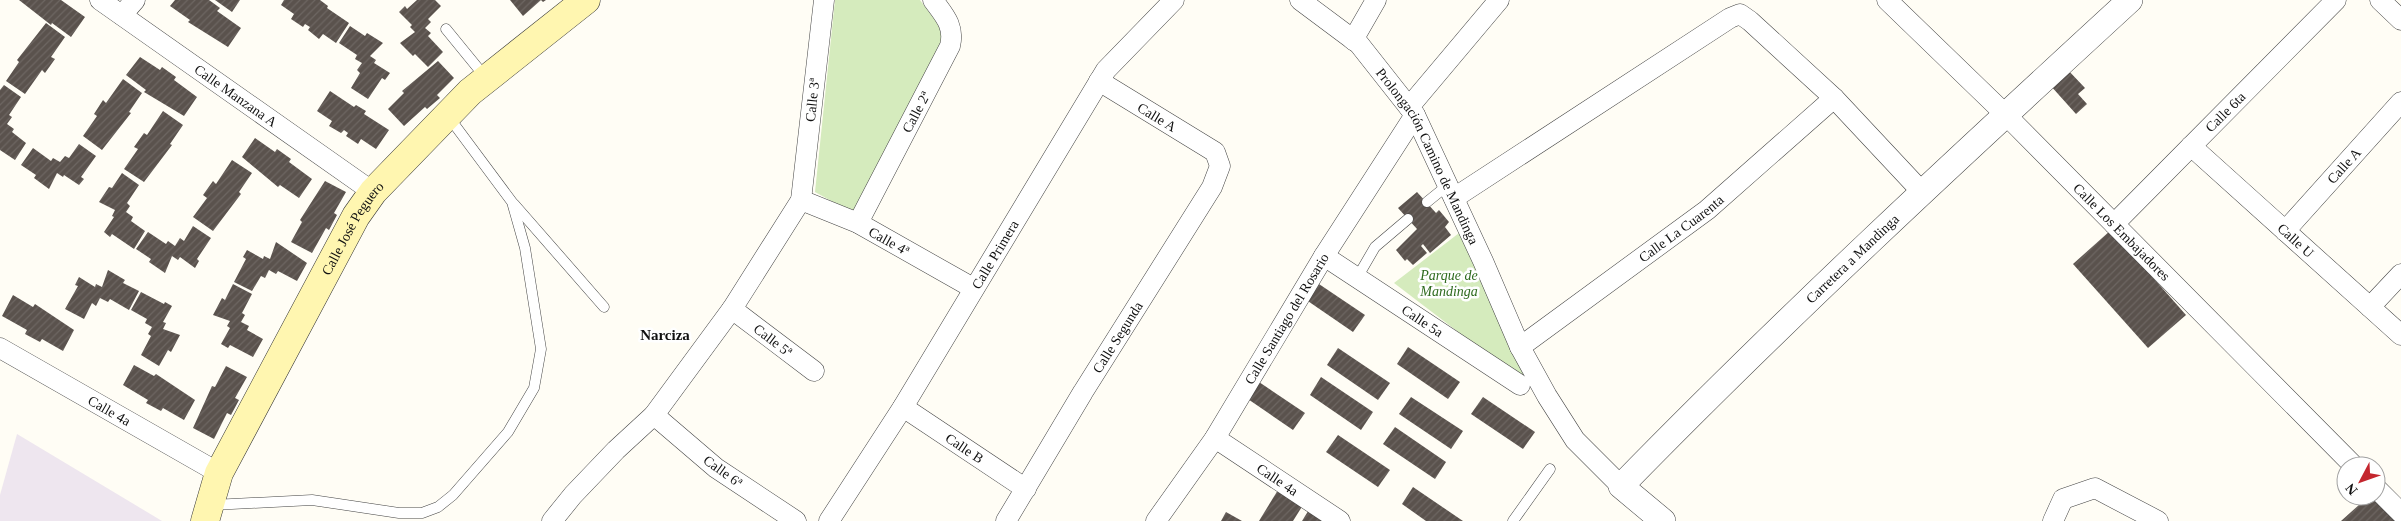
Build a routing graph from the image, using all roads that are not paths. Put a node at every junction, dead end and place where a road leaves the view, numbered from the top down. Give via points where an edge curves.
1 (100, 0) edge
2 (586, 0) edge
3 (824, 0) edge
4 (934, 0) edge
5 (1174, 0) edge
6 (1300, 0) edge
7 (1376, 0) edge
8 (1499, 0) edge
9 (1887, 0) edge
10 (2130, 0) edge
11 (2336, 0) edge
12 (2380, 0) edge
13 (128, 7) edge
14 (2401, 20) edge
15 (446, 29) dead end
16 (1353, 40) junction
17 (487, 79) junction
18 (1099, 81) junction
19 (1834, 98) junction
20 (2401, 102) edge
21 (1412, 111) junction
22 (2005, 114) junction
23 (447, 115) junction
24 (2191, 146) junction
25 (1215, 152) joint
26 (1451, 191) junction
27 (372, 192) junction
28 (1922, 192) junction
29 (801, 200) junction
30 (512, 202) junction
31 (1427, 202) dead end
32 (1408, 219) dead end
33 (858, 223) junction
34 (2114, 224) junction
35 (2285, 231) junction
36 (1324, 256) junction
37 (2401, 274) edge
38 (1357, 278) junction
39 (973, 288) junction
40 (604, 307) dead end
41 (2370, 307) junction
42 (732, 309) junction
43 (2401, 335) edge
44 (1520, 347) junction
45 (0, 348) edge
46 (814, 371) dead end
47 (1520, 385) dead end
48 (903, 407) junction
49 (654, 415) junction
50 (1215, 438) junction
51 (2344, 456) edge
52 (1550, 469) dead end
53 (219, 473) junction
54 (1621, 486) junction
55 (1026, 489) junction
56 (2386, 498) edge
57 (207, 513) edge
58 (2401, 513) edge
59 (552, 521) edge
60 (796, 521) edge
61 (829, 521) edge
62 (1006, 521) edge
63 (1156, 521) edge
64 (1340, 521) edge
65 (1514, 521) edge
66 (1663, 521) edge
67 (2053, 521) edge
68 (2158, 521) edge

1 - 13 street, Calle Manzana A
2 - 17 main road, Calle José Peguero
3 - 29 street, Calle 3ª
4 - 33 street, Calle 2ª via 952,29 950,46
5 - 18 street, Calle Primera via 1115,58
6 - 16 street, Prolongación Camino de Mandinga
7 - 16 street
8 - 21 street, Calle Santiago del Rosario
9 - 22 street, Calle Los Embajadores
10 - 22 street, Carretera a Mandinga
11 - 24 street, Calle 6ta
12 - 14 street
13 - 27 street, Calle Manzana A
15 - 17 lane
16 - 21 street, Prolongación Camino de Mandinga
17 - 23 main road, Calle José Peguero
18 - 25 street, Calle A
18 - 39 street, Calle Primera
19 - 26 street via 1740,14
19 - 28 street
19 - 44 street, Calle La Cuarenta via 1707,210
20 - 35 street, Calle A
21 - 26 street, Prolongación Camino de Mandinga
21 - 36 street, Calle Santiago del Rosario
22 - 28 street, Carretera a Mandinga
22 - 34 street, Calle Los Embajadores
23 - 27 main road, Calle José Peguero
23 - 30 lane
24 - 34 street, Calle 6ta
24 - 35 street, Calle U
25 - 55 street, Calle Segunda via 1220,166 1212,187
26 - 31 lane
26 - 44 street, Prolongación Camino de Mandinga
27 - 53 main road, Calle José Peguero via 356,216
28 - 54 street, Carretera a Mandinga via 1698,407
29 - 33 street, Calle 4ª
29 - 42 street
30 - 40 lane
30 - 57 lane via 525,248 541,349 534,388 508,432 453,495 438,508 422,513 399,513 312,500
32 - 38 lane via 1375,247
33 - 39 street, Calle 4ª
34 - 51 street, Calle Los Embajadores
35 - 41 street, Calle U
36 - 38 street, Calle 5a
36 - 50 street, Calle Santiago del Rosario
37 - 41 street
38 - 47 street, Calle 5a
39 - 48 street, Calle Primera
41 - 43 street, Calle U
42 - 46 street, Calle 5ª
42 - 49 street
44 - 54 street, Prolongación Camino de Mandinga via 1575,440
45 - 53 street, Calle 4a
48 - 55 street, Calle B
48 - 61 street, Calle Primera
49 - 59 street via 604,463
49 - 60 street, Calle 6ª via 716,468
50 - 63 street, Calle Santiago del Rosario
50 - 64 street, Calle 4a
52 - 65 lane
53 - 57 main road, Calle José Peguero
54 - 66 street
55 - 62 street, Calle Segunda
56 - 58 street
67 - 68 street via 2064,499 2095,488

